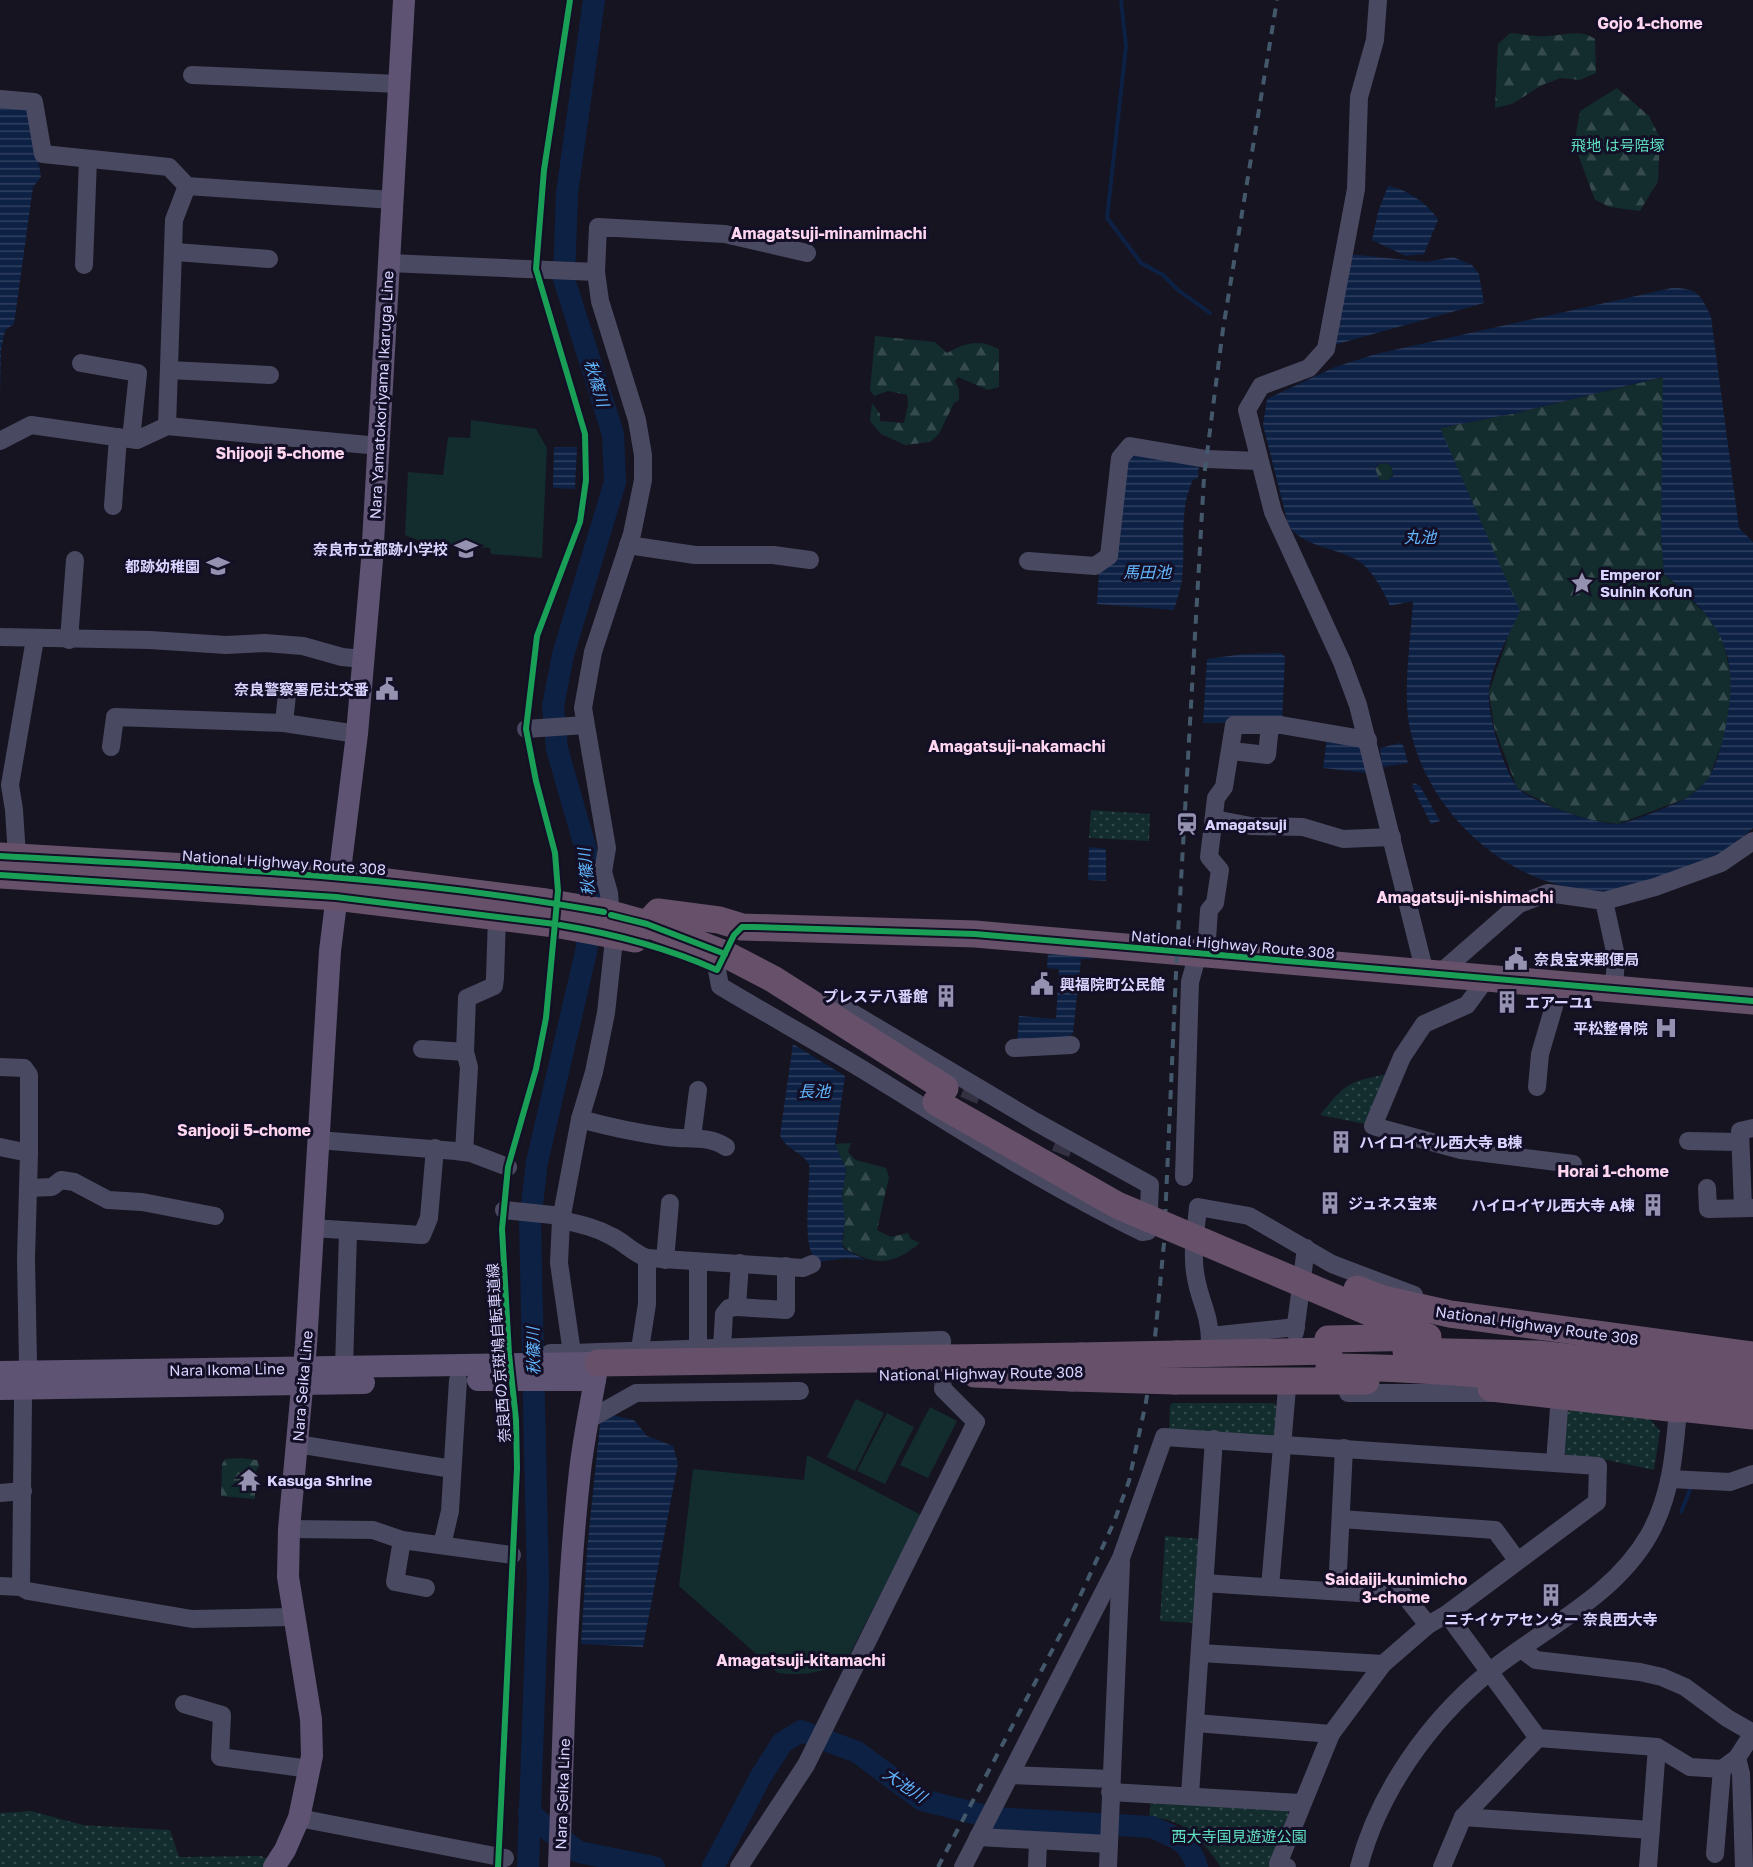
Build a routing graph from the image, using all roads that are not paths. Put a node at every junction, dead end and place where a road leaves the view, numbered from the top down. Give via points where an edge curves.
1 (404, 0) edge
2 (1378, 0) edge
3 (192, 75) dead end
4 (399, 84) junction
5 (0, 99) edge
6 (88, 159) junction
7 (187, 186) junction
8 (392, 200) junction
9 (175, 252) junction
10 (807, 253) dead end
11 (269, 259) dead end
12 (388, 263) junction
13 (84, 265) dead end
14 (597, 272) junction
15 (81, 363) dead end
16 (169, 370) junction
17 (270, 375) dead end
18 (167, 426) junction
19 (124, 438) junction
20 (0, 441) edge
21 (380, 446) junction
22 (1259, 461) junction
23 (113, 506) dead end
24 (628, 545) junction
25 (75, 560) dead end
26 (810, 560) dead end
27 (1028, 561) dead end
28 (0, 637) edge
29 (35, 639) junction
30 (69, 640) junction
31 (363, 659) junction
32 (287, 694) dead end
33 (285, 723) junction
34 (583, 725) junction
35 (1270, 725) junction
36 (528, 728) dead end
37 (357, 734) junction
38 (1368, 740) junction
39 (111, 747) dead end
40 (1232, 751) junction
41 (1214, 819) junction
42 (1392, 837) junction
43 (1753, 841) edge
44 (8, 866) edge
45 (338, 886) junction
46 (1604, 901) junction
47 (562, 915) junction
48 (497, 917) junction
49 (608, 923) junction
50 (647, 924) junction
51 (742, 927) junction
52 (1202, 953) junction
53 (721, 962) junction
54 (1432, 973) junction
55 (1486, 979) junction
56 (1560, 986) junction
57 (1614, 990) junction
58 (1753, 1000) edge
59 (1071, 1045) dead end
60 (1014, 1048) dead end
61 (422, 1049) dead end
62 (465, 1052) junction
63 (0, 1067) edge
64 (1537, 1087) dead end
65 (698, 1090) dead end
66 (580, 1119) junction
67 (1753, 1128) edge
68 (692, 1138) junction
69 (318, 1140) junction
70 (1688, 1141) dead end
71 (1738, 1142) junction
72 (0, 1147) edge
73 (726, 1147) dead end
74 (435, 1148) junction
75 (464, 1152) junction
76 (29, 1153) junction
77 (1573, 1164) dead end
78 (508, 1167) dead end
79 (1184, 1177) dead end
80 (29, 1188) junction
81 (1707, 1188) dead end
82 (670, 1203) dead end
83 (1748, 1208) edge
84 (505, 1210) dead end
85 (215, 1216) dead end
86 (560, 1217) junction
87 (312, 1228) junction
88 (348, 1232) junction
89 (1306, 1248) junction
90 (656, 1259) junction
91 (698, 1262) junction
92 (740, 1263) junction
93 (812, 1264) dead end
94 (786, 1266) junction
95 (1354, 1297) junction
96 (737, 1307) junction
97 (1501, 1322) junction
98 (1394, 1324) junction
99 (722, 1347) junction
100 (942, 1347) dead end
101 (698, 1348) junction
102 (640, 1349) junction
103 (1329, 1352) junction
104 (1683, 1353) junction
105 (1549, 1355) junction
106 (1753, 1355) edge
107 (1753, 1362) edge
108 (514, 1366) junction
109 (344, 1368) junction
110 (581, 1368) junction
111 (1176, 1368) junction
112 (1075, 1369) junction
113 (0, 1372) edge
114 (303, 1376) junction
115 (1753, 1377) edge
116 (25, 1380) junction
117 (458, 1380) junction
118 (948, 1381) junction
119 (0, 1389) edge
120 (1753, 1389) edge
121 (1210, 1390) dead end
122 (800, 1391) dead end
123 (1286, 1391) junction
124 (1549, 1394) junction
125 (1753, 1403) edge
126 (1678, 1409) junction
127 (1753, 1416) edge
128 (588, 1420) junction
129 (1214, 1439) junction
130 (297, 1444) junction
131 (1284, 1444) junction
132 (1344, 1448) junction
133 (1555, 1463) junction
134 (452, 1468) junction
135 (1753, 1474) edge
136 (1670, 1479) junction
137 (23, 1491) junction
138 (0, 1493) edge
139 (1341, 1519) junction
140 (289, 1529) junction
141 (402, 1540) junction
142 (442, 1545) junction
143 (512, 1556) dead end
144 (1121, 1558) junction
145 (1517, 1560) junction
146 (1204, 1582) junction
147 (0, 1586) edge
148 (21, 1587) junction
149 (426, 1587) dead end
150 (1270, 1587) junction
151 (1337, 1591) junction
152 (1447, 1614) junction
153 (293, 1617) junction
154 (1428, 1625) junction
155 (1521, 1649) junction
156 (1200, 1653) junction
157 (1383, 1664) junction
158 (1488, 1673) junction
159 (184, 1704) dead end
160 (1196, 1723) junction
161 (1753, 1733) edge
162 (1331, 1734) junction
163 (1538, 1738) junction
164 (1657, 1747) junction
165 (310, 1769) junction
166 (1738, 1770) edge
167 (1011, 1775) junction
168 (1111, 1786) junction
169 (1190, 1795) junction
170 (1301, 1803) junction
171 (1463, 1817) junction
172 (299, 1818) junction
173 (984, 1825) junction
174 (1651, 1830) junction
175 (1109, 1835) junction
176 (1038, 1842) junction
177 (1715, 1854) dead end
178 (505, 1858) dead end
179 (560, 1864) edge
180 (274, 1867) edge
181 (739, 1867) edge
182 (963, 1867) edge
183 (1037, 1867) edge
184 (1108, 1867) edge
185 (1287, 1867) edge
186 (1359, 1867) edge
187 (1442, 1867) edge
188 (1648, 1867) edge
189 (1744, 1867) edge

1 - 4 main road, Nara Yamatokoriyama Ikaruga Line
2 - 22 street via 1375,40 1359,97 1356,189 1326,349 1309,368 1261,386 1247,410
3 - 4 street
4 - 8 main road, Nara Yamatokoriyama Ikaruga Line
5 - 6 street via 34,102 43,154
6 - 7 street via 169,167
6 - 13 street
7 - 8 street
7 - 9 street via 174,220
8 - 12 main road, Nara Yamatokoriyama Ikaruga Line
9 - 11 street
9 - 16 street
10 - 14 street via 725,234 598,227
12 - 14 street
12 - 21 main road, Nara Yamatokoriyama Ikaruga Line
14 - 24 street via 600,301 638,420 643,455 638,515
15 - 19 street via 138,373
16 - 17 street
16 - 18 street
18 - 19 street via 137,440
18 - 21 street
19 - 20 street via 31,425
19 - 23 street
21 - 31 main road, Nara Yamatokoriyama Ikaruga Line
22 - 27 street via 1206,459 1131,446 1120,458 1109,556 1095,566
22 - 38 street via 1273,512 1342,662
24 - 26 street via 695,555 773,555
24 - 34 street via 593,652 585,687
25 - 30 street
28 - 29 street
29 - 30 street
29 - 44 street via 10,785
30 - 31 street via 265,643 303,646
31 - 37 main road, Nara Yamatokoriyama Ikaruga Line
32 - 33 street
33 - 37 street
33 - 39 street via 115,717
34 - 36 street
34 - 49 street via 607,848 603,872 609,893
35 - 38 street
35 - 40 street via 1234,725
35 - 40 street via 1267,755
37 - 45 main road, Nara Yamatokoriyama Ikaruga Line
38 - 42 street
40 - 41 street via 1224,787 1216,798
41 - 42 street via 1251,826 1303,827 1357,840
41 - 52 street via 1209,857 1220,870
42 - 54 street
43 - 46 street via 1721,863
44 - 45 highway, National Highway Route 308
45 - 47 highway, National Highway Route 308
45 - 48 highway, National Highway Route 308
45 - 69 main road, Nara Seika Line
46 - 54 street via 1548,893 1519,904
46 - 57 street via 1616,956
47 - 48 highway, National Highway Route 308
47 - 49 highway
48 - 62 street via 494,986 467,998
49 - 50 highway, National Highway Route 308
49 - 53 highway, National Highway Route 308 via 655,945
49 - 66 street via 606,1013
50 - 51 highway, National Highway Route 308 via 658,912
50 - 53 highway, National Highway Route 308
51 - 52 highway, National Highway Route 308 via 975,934 1118,955
51 - 53 highway
52 - 54 highway, National Highway Route 308
52 - 79 street via 1190,982
53 - 53 street via 757,955 1036,1122 1150,1185 1148,1231 1142,1232 1101,1212 1022,1169 720,986
53 - 95 highway, National Highway Route 308, bridge via 767,997 941,1095 1117,1205
54 - 55 highway, National Highway Route 308
55 - 56 highway, National Highway Route 308
55 - 77 street via 1467,1005 1424,1024 1402,1057 1373,1126 1461,1150
56 - 57 highway, National Highway Route 308
56 - 64 street via 1540,1054
57 - 58 highway, National Highway Route 308
59 - 60 street
61 - 62 street
62 - 75 street via 469,1067
63 - 76 street via 24,1068 29,1075
65 - 68 street
66 - 68 street via 651,1135
66 - 86 street
67 - 71 street via 1740,1131
68 - 73 street via 715,1140
69 - 74 street
69 - 87 main road, Nara Seika Line
70 - 71 street
71 - 83 street
72 - 76 street
74 - 75 street
74 - 88 street via 429,1218 422,1235
75 - 78 street
76 - 80 street
80 - 85 street via 52,1186 61,1180 74,1182 108,1200 142,1202
80 - 116 street
81 - 83 street via 1708,1209
82 - 90 street
84 - 86 street
86 - 90 street via 614,1237 632,1252
86 - 110 street via 559,1263
87 - 88 street
87 - 114 main road, Nara Seika Line
88 - 109 street
89 - 89 street via 1249,1216 1198,1207 1196,1278 1210,1322 1210,1339 1295,1329
89 - 97 street via 1332,1264 1400,1290 1485,1306 1501,1313
90 - 91 street
90 - 102 street
91 - 92 street
91 - 101 street
92 - 94 street
92 - 96 street
93 - 94 street via 803,1268
94 - 96 street via 786,1310
95 - 97 highway, National Highway Route 308
95 - 98 highway, National Highway Route 308
96 - 99 street via 724,1314
97 - 104 highway, National Highway Route 308
98 - 105 highway via 1462,1344
98 - 126 highway, National Highway Route 308 via 1570,1388
99 - 100 street via 942,1340
99 - 101 street
101 - 102 street
102 - 110 street
103 - 105 highway, bridge via 1463,1337
103 - 111 highway, National Highway Route 308
103 - 115 highway, National Highway Route 308, bridge via 1538,1354
103 - 125 highway, National Highway Route 308, bridge via 1408,1368 1478,1372
104 - 105 highway
104 - 106 highway, National Highway Route 308
104 - 107 highway
104 - 126 street
105 - 120 highway
108 - 109 main road, Nara Ikoma Line
108 - 110 main road, Nara Ikoma Line
108 - 117 main road, Nara Ikoma Line
109 - 114 main road, Nara Ikoma Line
110 - 112 highway, National Highway Route 308
110 - 118 highway, National Highway Route 308
110 - 128 main road, Nara Seika Line
111 - 112 highway, bridge
111 - 124 highway
112 - 118 highway, National Highway Route 308
113 - 116 main road, Nara Ikoma Line
114 - 116 main road, Nara Ikoma Line
114 - 117 main road, Nara Ikoma Line
114 - 130 main road, Nara Seika Line
116 - 119 main road, Nara Ikoma Line
116 - 137 street
117 - 134 street
118 - 181 street via 976,1422 806,1765
121 - 123 street
122 - 128 street via 636,1393
123 - 124 street
123 - 131 street
124 - 126 highway
124 - 133 street
126 - 127 highway, National Highway Route 308
126 - 136 street
128 - 179 main road, Nara Seika Line via 580,1471 567,1653
129 - 131 street
129 - 144 street via 1164,1437
129 - 146 street
130 - 134 street
130 - 140 main road, Nara Seika Line
131 - 132 street
131 - 150 street
132 - 133 street
132 - 139 street
133 - 145 street via 1598,1466 1597,1502
134 - 142 street via 450,1511
135 - 136 street via 1730,1482
136 - 155 street via 1650,1533 1620,1575
137 - 138 street
137 - 148 street
139 - 145 street via 1495,1530
139 - 151 street
140 - 141 street via 373,1530
140 - 153 main road, Nara Seika Line via 288,1577
141 - 142 street
141 - 149 street via 395,1582
142 - 143 street
144 - 167 street
144 - 168 street
145 - 152 street
146 - 150 street
146 - 156 street
147 - 148 street
148 - 153 street via 192,1619
150 - 151 street
151 - 154 street via 1405,1596
152 - 154 street
152 - 158 street
153 - 165 main road, Nara Seika Line via 311,1719
154 - 157 street
155 - 158 street
155 - 161 street via 1536,1660 1662,1677 1685,1687
156 - 157 street
156 - 160 street
157 - 162 street
158 - 163 street
158 - 186 street via 1426,1737 1403,1770 1378,1816
159 - 165 street via 222,1715 219,1757
160 - 162 street
160 - 169 street
161 - 166 street
162 - 170 street
163 - 164 street
163 - 171 street
164 - 166 street via 1690,1767
164 - 174 street
165 - 172 main road, Nara Seika Line
166 - 177 street
166 - 189 street
167 - 168 street
167 - 173 street
168 - 169 street
168 - 175 street
169 - 170 street
170 - 185 street via 1278,1863
171 - 174 street
171 - 187 street
172 - 178 street
172 - 180 main road, Nara Seika Line
173 - 176 street
173 - 182 street
174 - 188 street
175 - 176 street
175 - 184 street
176 - 183 street

